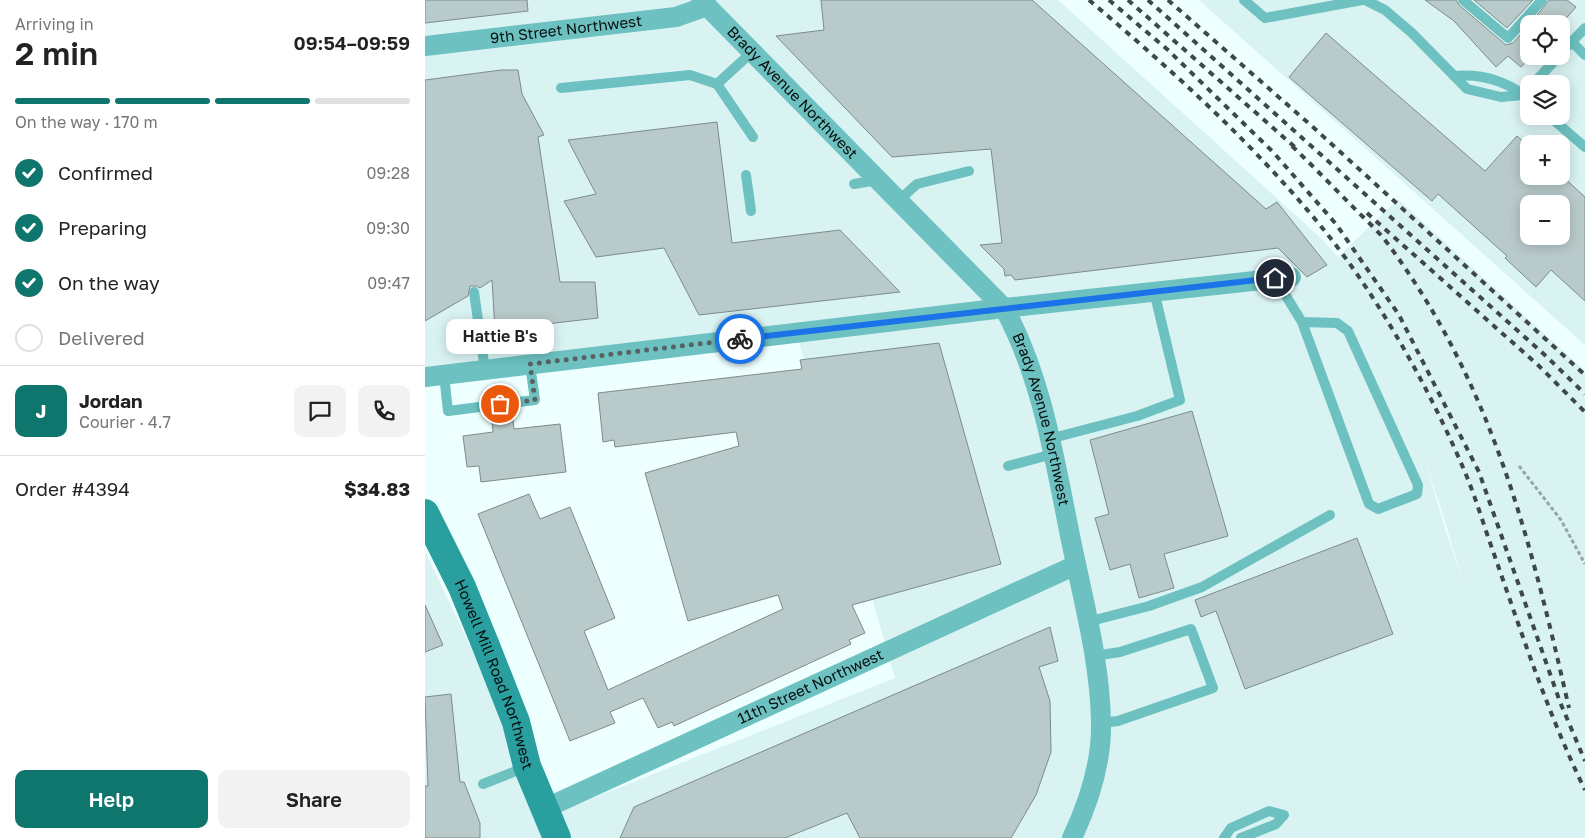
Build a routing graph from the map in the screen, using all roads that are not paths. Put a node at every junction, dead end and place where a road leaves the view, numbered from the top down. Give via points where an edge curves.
1 (1244, 0) edge
2 (1364, 0) edge
3 (1463, 0) edge
4 (1542, 0) edge
5 (704, 3) edge
6 (1585, 28) edge
7 (1572, 42) joint
8 (425, 46) edge
9 (752, 52) junction
10 (1585, 55) edge
11 (1551, 65) edge
12 (1541, 75) edge
13 (1454, 76) junction
14 (717, 84) junction
15 (561, 88) dead end
16 (1520, 90) edge
17 (1520, 95) edge
18 (1559, 125) edge
19 (753, 137) dead end
20 (1585, 147) edge
21 (969, 172) dead end
22 (747, 175) dead end
23 (879, 180) junction
24 (854, 184) dead end
25 (898, 201) junction
26 (751, 211) dead end
27 (1283, 278) joint
28 (1154, 291) junction
29 (474, 292) dead end
30 (1004, 308) junction
31 (1302, 322) junction
32 (530, 364) junction
33 (485, 370) junction
34 (434, 376) edge
35 (1051, 447) junction
36 (1008, 466) dead end
37 (1331, 515) dead end
38 (427, 522) edge
39 (1076, 565) junction
40 (1087, 622) junction
41 (1094, 656) junction
42 (1101, 723) junction
43 (527, 766) junction
44 (483, 784) dead end
45 (546, 808) junction
46 (557, 838) edge
47 (1072, 838) edge
48 (1226, 838) edge
49 (1241, 838) edge

1 - 2 lane via 1265,18
2 - 13 lane via 1385,10
3 - 4 lane via 1508,38
5 - 8 street, 9th Street Northwest via 676,17
5 - 9 street, Brady Avenue Northwest
6 - 7 lane
7 - 10 lane
9 - 14 lane
9 - 23 street, Brady Avenue Northwest
11 - 12 lane
13 - 16 lane via 1470,74 1504,81
13 - 17 lane via 1467,89 1501,97
14 - 15 lane via 690,75
14 - 19 lane
18 - 20 lane
21 - 25 lane via 917,184
22 - 26 lane
23 - 24 lane
23 - 25 street, Brady Avenue Northwest
25 - 30 street, Brady Avenue Northwest
27 - 28 street
27 - 31 lane
28 - 30 street
28 - 35 lane via 1180,400
29 - 33 lane
30 - 32 street
30 - 35 street, Brady Avenue Northwest via 1018,334
31 - 31 lane via 1369,504 1378,509 1417,494 1418,485 1348,331 1337,323
32 - 33 street
32 - 34 lane via 535,400 458,410 448,411
33 - 34 street
35 - 36 lane
35 - 39 street, Brady Avenue Northwest
37 - 40 lane via 1202,587 1149,606
38 - 43 main road, Howell Mill Road Northwest via 462,587 503,687
39 - 40 street, Brady Avenue Northwest
39 - 45 street, 11th Street Northwest
40 - 41 street, Brady Avenue Northwest
41 - 42 street, Brady Avenue Northwest
41 - 42 lane via 1120,652 1191,629 1213,688 1118,721
42 - 47 street, Brady Avenue Northwest via 1091,788
43 - 44 lane
43 - 45 main road, Howell Mill Road Northwest
45 - 46 main road, Howell Mill Road Northwest
48 - 49 lane via 1231,828 1269,811 1284,815 1276,824

